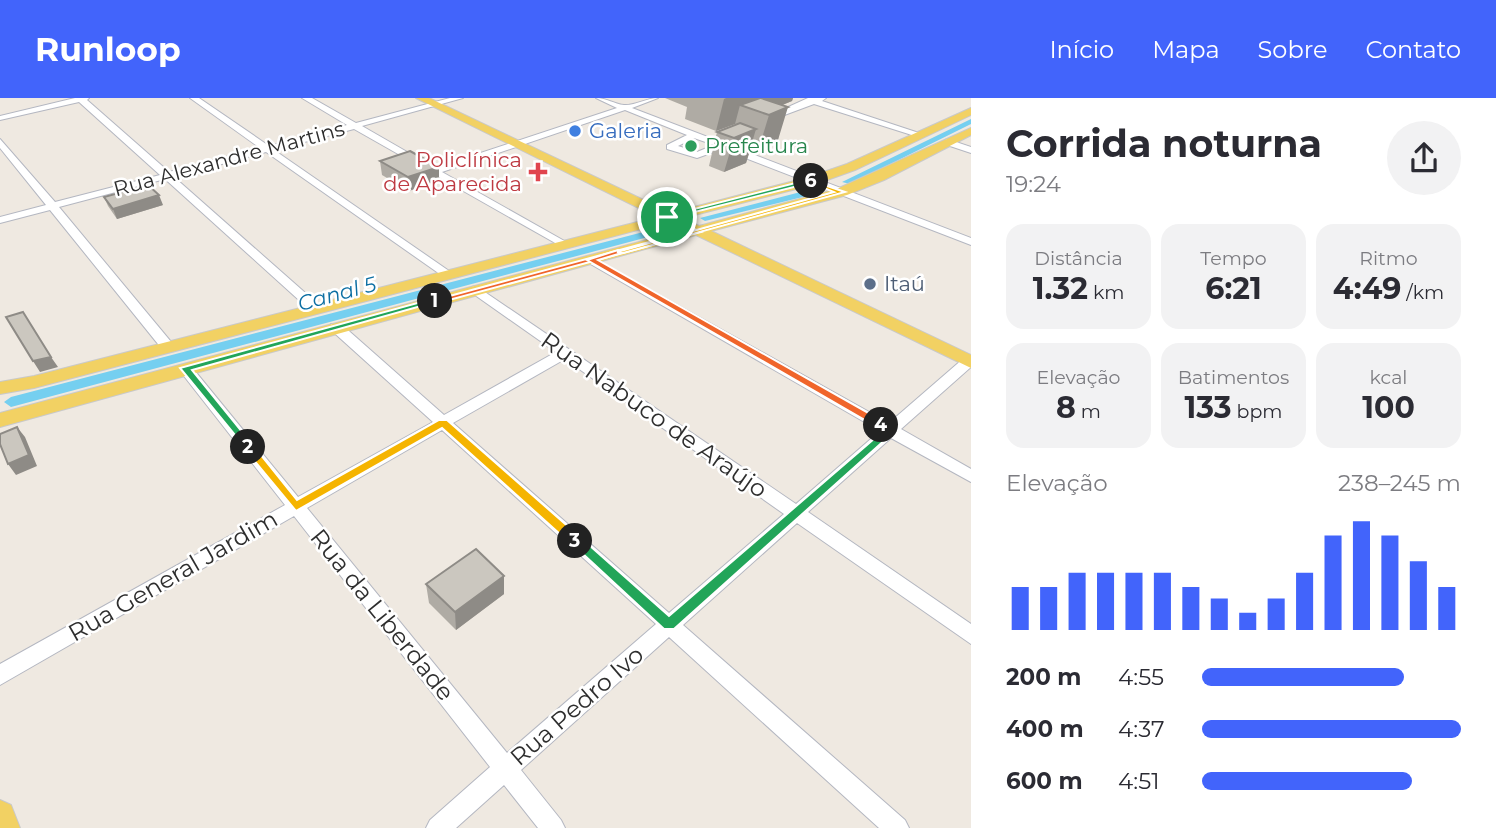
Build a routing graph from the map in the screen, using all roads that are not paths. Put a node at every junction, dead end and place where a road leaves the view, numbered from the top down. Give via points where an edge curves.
1 (82, 98) edge
2 (194, 98) edge
3 (306, 98) edge
4 (421, 98) edge
5 (459, 98) edge
6 (600, 98) edge
7 (654, 98) edge
8 (814, 99) edge
9 (437, 102) edge
10 (625, 107) junction
11 (971, 111) edge
12 (0, 118) edge
13 (755, 123) edge
14 (355, 126) junction
15 (971, 131) edge
16 (918, 134) junction
17 (694, 135) junction
18 (720, 141) junction
19 (0, 142) edge
20 (947, 142) junction
21 (519, 143) junction
22 (267, 149) junction
23 (971, 150) edge
24 (435, 171) junction
25 (167, 176) junction
26 (814, 182) junction
27 (840, 192) junction
28 (50, 206) junction
29 (674, 215) junction
30 (0, 220) edge
31 (704, 230) junction
32 (971, 242) edge
33 (564, 245) junction
34 (591, 260) junction
35 (448, 275) junction
36 (476, 290) junction
37 (315, 308) junction
38 (336, 327) junction
39 (167, 346) junction
40 (565, 353) junction
41 (970, 359) edge
42 (185, 368) junction
43 (0, 388) edge
44 (0, 420) edge
45 (443, 422) junction
46 (890, 430) junction
47 (971, 476) edge
48 (296, 506) junction
49 (796, 513) junction
50 (669, 624) junction
51 (971, 635) edge
52 (0, 675) edge
53 (506, 769) junction
54 (0, 816) edge
55 (4, 828) edge
56 (438, 828) edge
57 (553, 828) edge
58 (897, 828) edge

1 - 12 street
1 - 25 street
2 - 22 street
3 - 14 street
4 - 9 main road
5 - 9 street, Rua Alexandre Martins
6 - 10 street
7 - 10 street
8 - 13 street
8 - 16 street
9 - 14 street, Rua Alexandre Martins
9 - 21 main road
10 - 17 street
10 - 21 street
11 - 16 main road
14 - 22 street, Rua Alexandre Martins
14 - 24 street
15 - 20 main road
16 - 26 main road
17 - 18 street
17 - 18 street via 670,146 696,155
18 - 26 street
19 - 28 street
20 - 23 street
20 - 27 main road
21 - 24 street
21 - 29 main road
22 - 25 street, Rua Alexandre Martins
22 - 35 street
24 - 33 street
25 - 28 street, Rua Alexandre Martins
25 - 37 street
26 - 27 street
26 - 29 main road
27 - 31 main road
27 - 32 street
28 - 30 street, Rua Alexandre Martins
28 - 39 street
29 - 31 main road
29 - 33 main road
31 - 34 main road
31 - 41 main road
33 - 35 main road
34 - 36 main road
34 - 46 street
35 - 37 main road
36 - 38 main road
36 - 40 street, Rua Nabuco de Araújo
37 - 39 main road
38 - 42 main road
38 - 45 street
39 - 43 main road
40 - 45 street, Rua General Jardim
40 - 49 street, Rua Nabuco de Araújo
41 - 46 street, Rua Pedro Ivo
42 - 44 main road
42 - 48 street, Rua da Liberdade
45 - 48 street, Rua General Jardim
45 - 50 street
46 - 47 street
46 - 49 street, Rua Pedro Ivo
48 - 52 street, Rua General Jardim
48 - 53 street, Rua da Liberdade
49 - 50 street, Rua Pedro Ivo
49 - 51 street, Rua Nabuco de Araújo
50 - 53 street, Rua Pedro Ivo
50 - 58 street
53 - 56 street, Rua Pedro Ivo
53 - 57 street, Rua da Liberdade
54 - 55 main road

